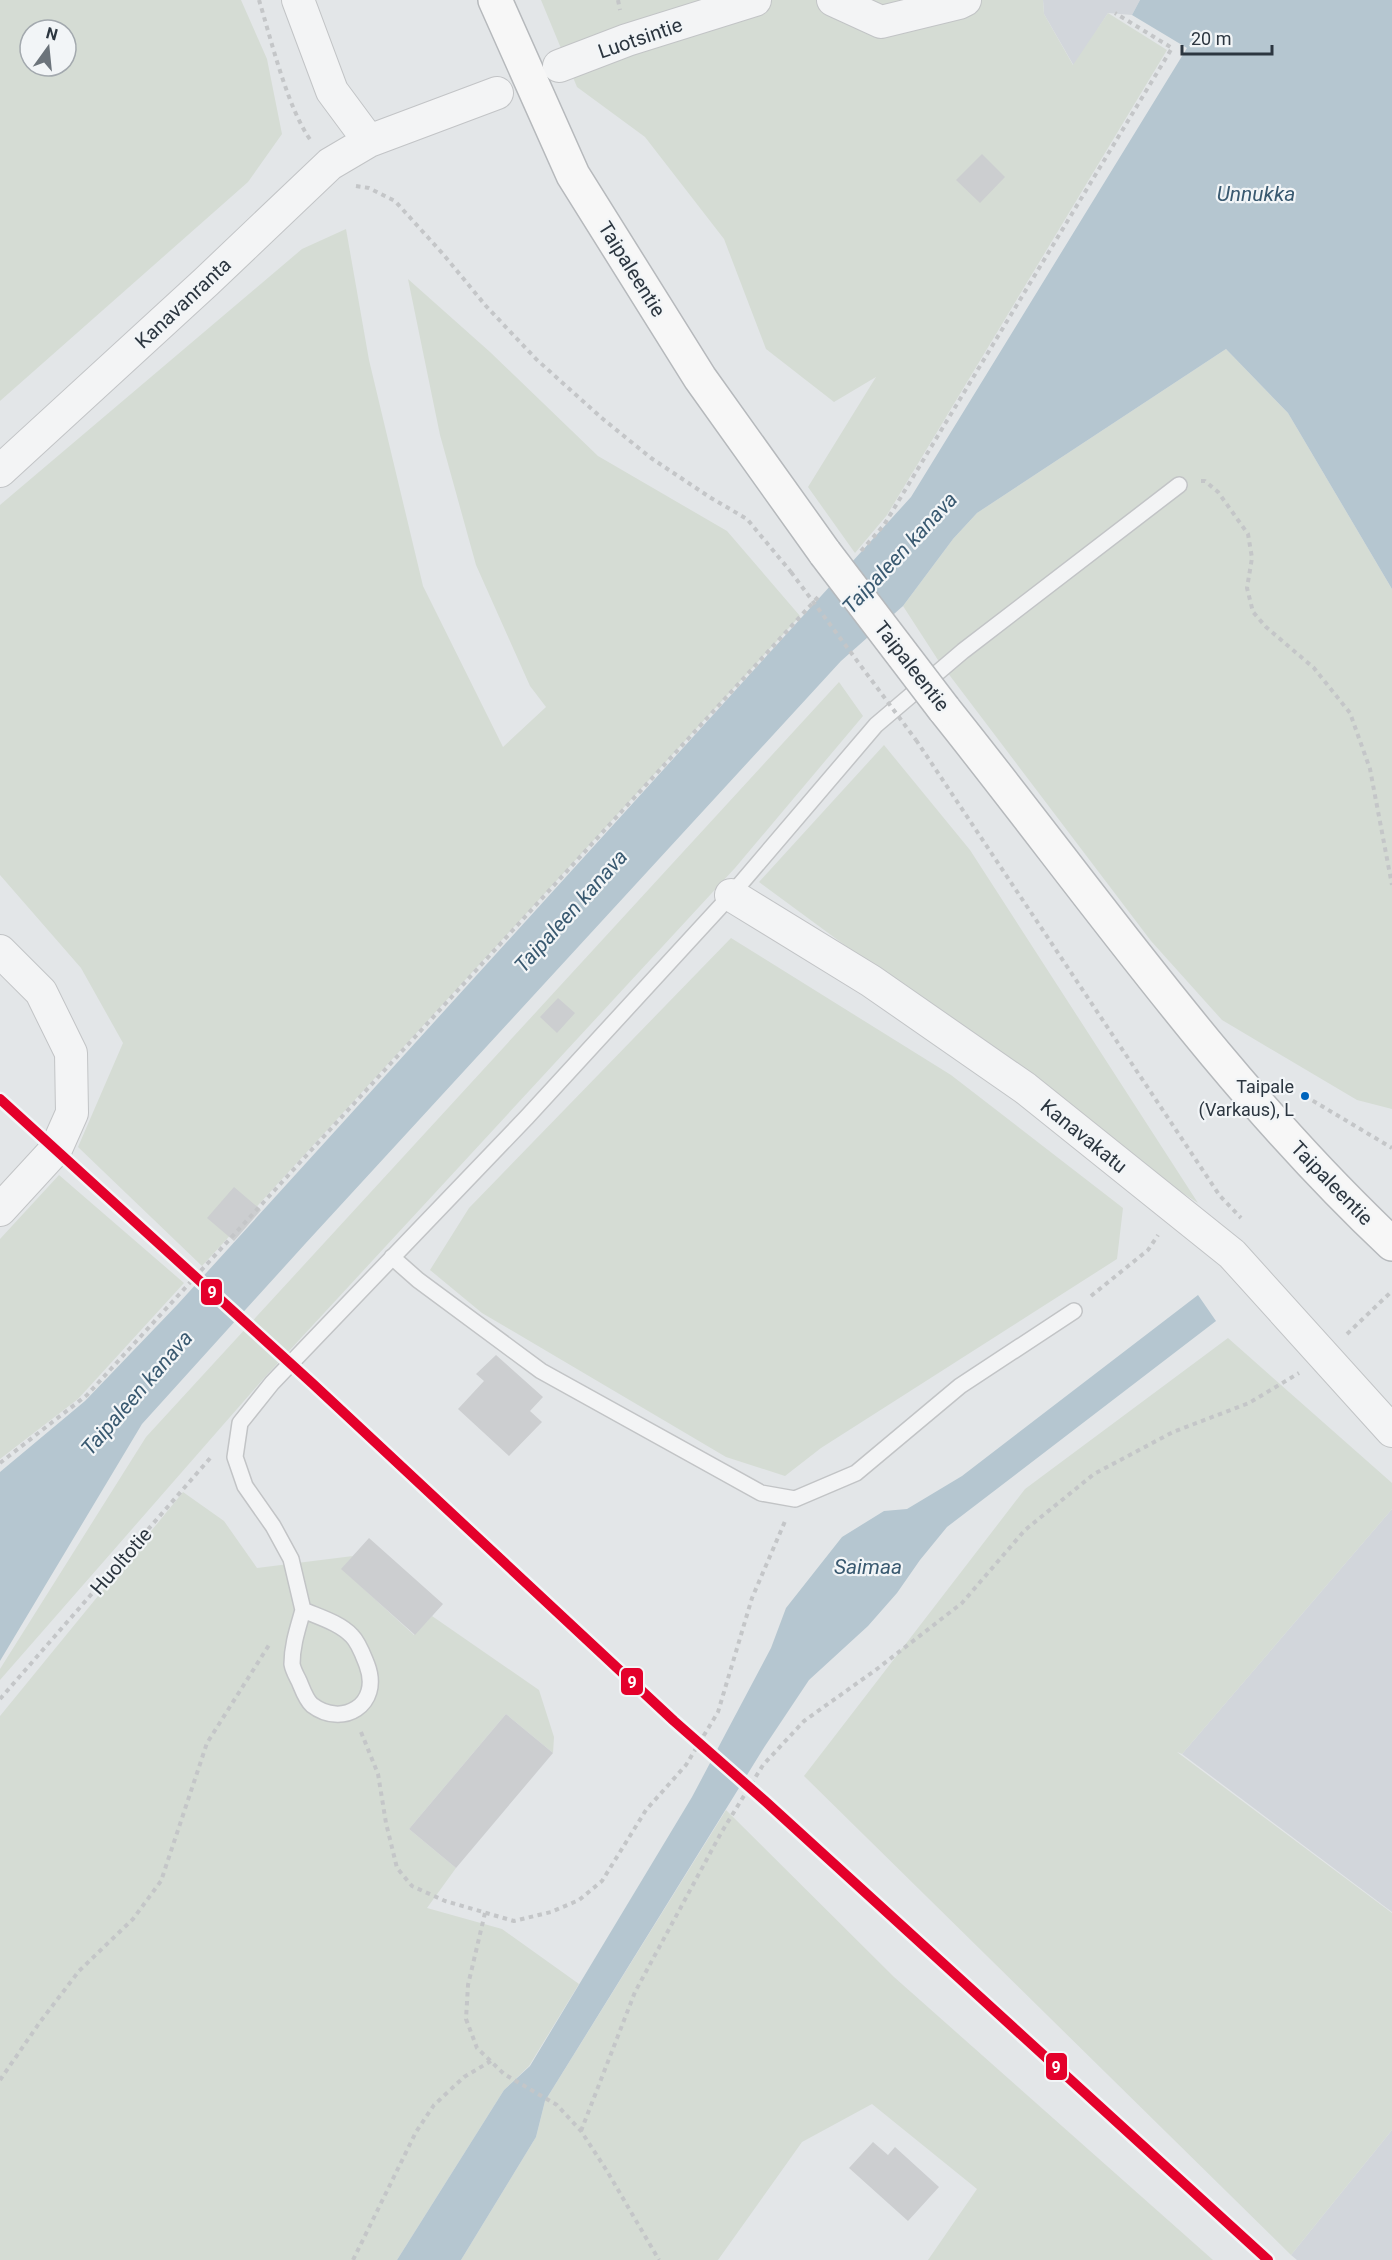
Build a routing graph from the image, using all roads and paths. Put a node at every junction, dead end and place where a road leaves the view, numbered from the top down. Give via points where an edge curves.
1 (259, 0) edge
2 (298, 0) edge
3 (495, 0) edge
4 (755, 0) edge
5 (832, 0) edge
6 (965, 0) edge
7 (1115, 13) dead end
8 (559, 66) dead end
9 (497, 93) dead end
10 (369, 141) junction
11 (330, 164) junction
12 (0, 471) edge
13 (1179, 485) joint
14 (861, 551) dead end
15 (821, 594) dead end
16 (1392, 885) edge
17 (731, 895) junction
18 (0, 951) edge
19 (1305, 1096) dead end
20 (1392, 1148) edge
21 (0, 1210) edge
22 (1177, 1210) junction
23 (1244, 1222) dead end
24 (1392, 1244) edge
25 (392, 1257) junction
26 (1392, 1292) edge
27 (1074, 1311) joint
28 (1339, 1326) dead end
29 (1323, 1355) junction
30 (240, 1423) junction
31 (1392, 1431) edge
32 (0, 1463) edge
33 (795, 1499) junction
34 (303, 1610) junction
35 (273, 1636) dead end
36 (0, 1699) edge
37 (353, 1711) junction
38 (485, 1913) junction
39 (491, 2061) junction
40 (0, 2080) edge
41 (581, 2131) junction
42 (353, 2260) edge
43 (659, 2260) edge

1 - 11 path via 303,131
2 - 10 street via 332,91
3 - 24 highway, Taipaleentie, bridge via 573,175 700,378 825,553 1214,1053 1337,1193
4 - 8 street, Luotsintie
5 - 6 street via 881,22
7 - 14 path via 1172,48 884,525
9 - 10 street
10 - 11 street, Kanavanranta
11 - 12 street, Kanavanranta
11 - 23 path, bridge via 348,185 369,188 395,201 536,359 603,419 651,458 747,519 916,740 1220,1196
13 - 16 path via 1205,481 1218,492 1248,534 1252,558 1246,588 1253,612 1314,668 1350,713 1370,769
13 - 17 lane via 963,651 876,725
15 - 32 path via 87,1395
17 - 22 street, Kanavakatu via 871,981 1025,1088
17 - 25 lane
18 - 21 street via 41,992 71,1053 72,1113 56,1149
19 - 20 path
22 - 27 path via 1148,1250
22 - 29 street, Kanavakatu via 1233,1254
25 - 30 lane via 272,1383
25 - 33 lane via 541,1371 761,1493
26 - 28 path via 1347,1334
27 - 33 lane via 960,1386 856,1473
29 - 31 street, Kanavakatu
29 - 41 path via 1292,1379 1249,1403 1173,1432 1094,1474 1025,1530 962,1603 804,1721 763,1765 716,1843 635,1992
30 - 34 lane via 235,1457 245,1486 291,1559
30 - 36 path, Huoltotie
33 - 38 path via 752,1598 718,1712 686,1765 646,1810 602,1881 579,1900 551,1912 514,1921
34 - 37 lane via 352,1636 363,1653 370,1673 370,1689 366,1702
34 - 37 lane via 294,1638 292,1666 302,1689 311,1704 332,1713
35 - 40 path via 207,1743 161,1881 133,1919 79,1971
37 - 38 path via 378,1774 397,1868 412,1886
38 - 39 path via 468,1985 466,2019 477,2048
39 - 41 path via 504,2074 557,2106
39 - 42 path via 464,2077 434,2105 416,2132
41 - 43 path

